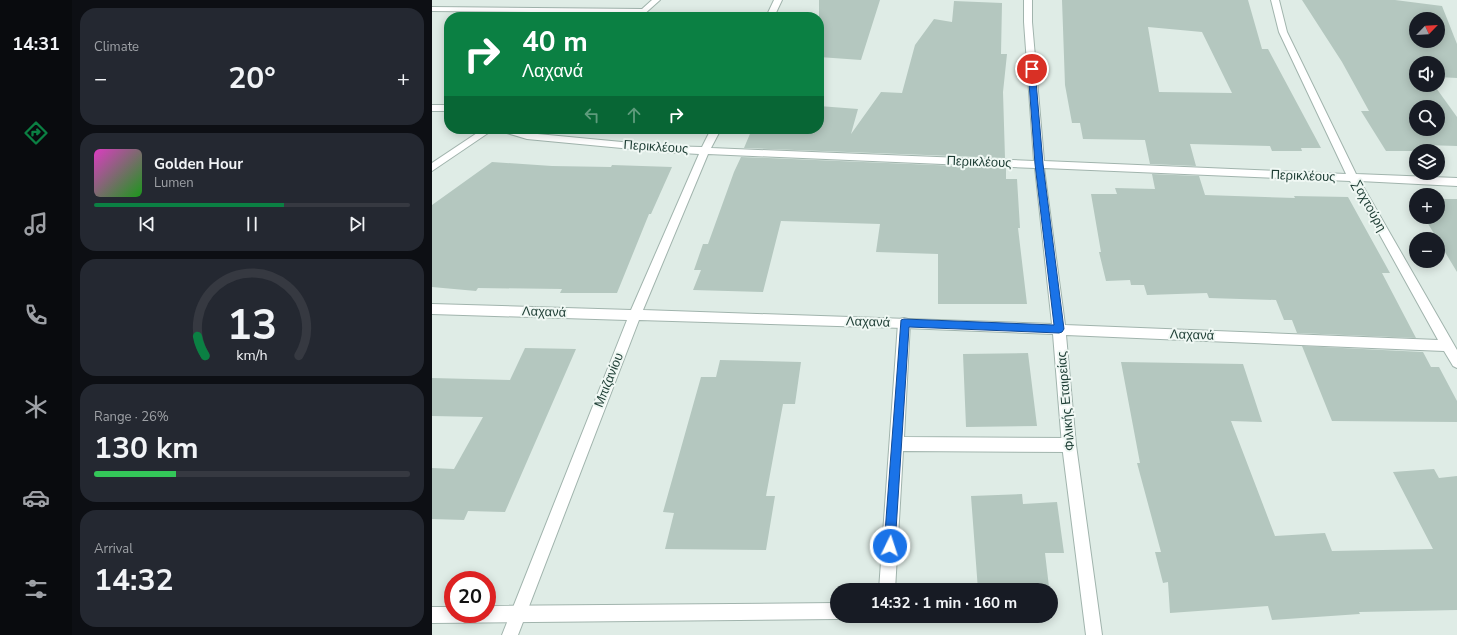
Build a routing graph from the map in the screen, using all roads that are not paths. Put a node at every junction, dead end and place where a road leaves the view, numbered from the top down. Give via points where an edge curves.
1 (656, 0) edge
2 (778, 0) edge
3 (1028, 0) edge
4 (1275, 0) edge
5 (432, 9) edge
6 (644, 11) joint
7 (772, 12) edge
8 (432, 108) edge
9 (444, 108) edge
10 (482, 134) edge
11 (519, 134) edge
12 (713, 134) edge
13 (705, 150) junction
14 (1039, 164) junction
15 (432, 168) edge
16 (1353, 178) junction
17 (1457, 182) edge
18 (432, 309) edge
19 (635, 315) junction
20 (904, 323) junction
21 (1059, 329) junction
22 (1447, 346) junction
23 (1457, 362) edge
24 (896, 444) junction
25 (1069, 445) junction
26 (887, 583) edge
27 (830, 611) edge
28 (517, 614) junction
29 (432, 615) edge
30 (510, 635) edge
31 (1094, 635) edge

1 - 6 street
2 - 7 street
3 - 14 street, Φιλικής Εταιρείας
4 - 16 street, Σαχτούρη via 1283,32
5 - 6 street
8 - 9 street
10 - 15 street
11 - 13 street, Περικλέους via 664,149
12 - 13 street, Μπιζανίου
13 - 14 street, Περικλέους
13 - 19 street, Μπιζανίου
14 - 16 street, Περικλέους
14 - 21 street, Φιλικής Εταιρείας
16 - 17 street, Περικλέους
16 - 22 street, Σαχτούρη
18 - 19 street, Λαχανά
19 - 20 street, Λαχανά
19 - 28 street, Μπιζανίου
20 - 21 street, Λαχανά
20 - 24 street
21 - 22 street, Λαχανά
21 - 25 street, Φιλικής Εταιρείας
22 - 23 street, Σαχτούρη
24 - 25 street
24 - 26 street
25 - 31 street, Φιλικής Εταιρείας
27 - 28 street
28 - 29 street
28 - 30 street, Μπιζανίου

